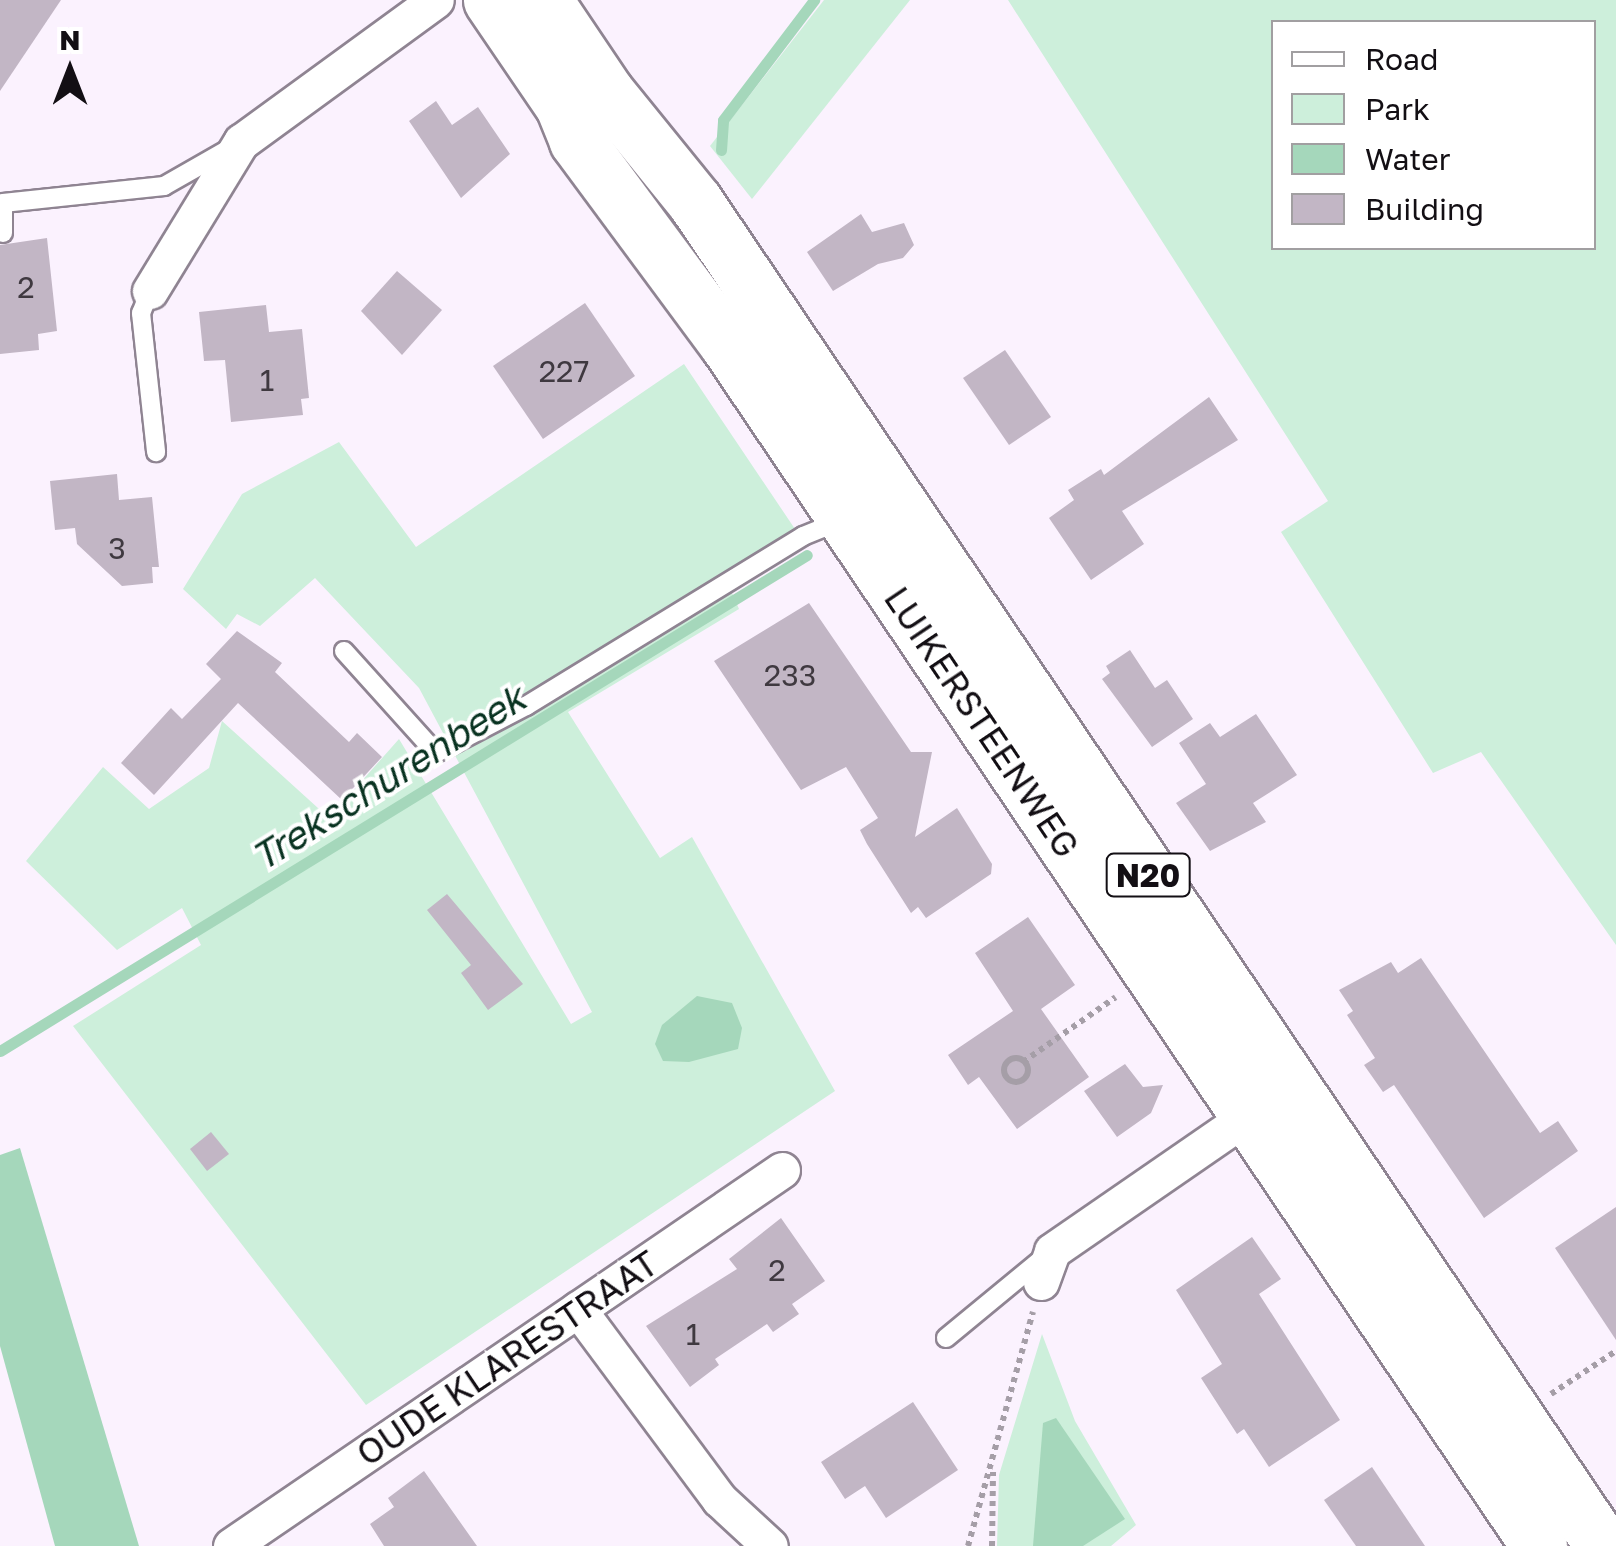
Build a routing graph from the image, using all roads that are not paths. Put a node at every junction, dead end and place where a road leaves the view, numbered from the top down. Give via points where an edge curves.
1 (436, 0) edge
2 (491, 0) edge
3 (544, 0) edge
4 (241, 142) junction
5 (3, 234) dead end
6 (150, 291) joint
7 (156, 452) dead end
8 (845, 520) junction
9 (344, 651) dead end
10 (1248, 1116) junction
11 (782, 1170) dead end
12 (1046, 1266) joint
13 (578, 1310) junction
14 (946, 1338) dead end
15 (231, 1546) edge
16 (770, 1546) edge
17 (1539, 1546) edge
18 (1603, 1546) edge

1 - 4 street
2 - 8 main road, LUIKERSTEENWEG / N20 via 563,106 577,141 726,342
3 - 18 main road, LUIKERSTEENWEG / N20 via 606,92 695,202
4 - 5 lane via 164,186 3,203
4 - 6 street
6 - 7 lane via 142,313
8 - 9 lane via 803,536 526,706 436,753
8 - 10 main road, LUIKERSTEENWEG / N20
10 - 12 street
10 - 17 main road, LUIKERSTEENWEG / N20
11 - 13 street, OUDE KLARESTRAAT
12 - 14 lane
13 - 15 street, OUDE KLARESTRAAT
13 - 16 street via 719,1500

